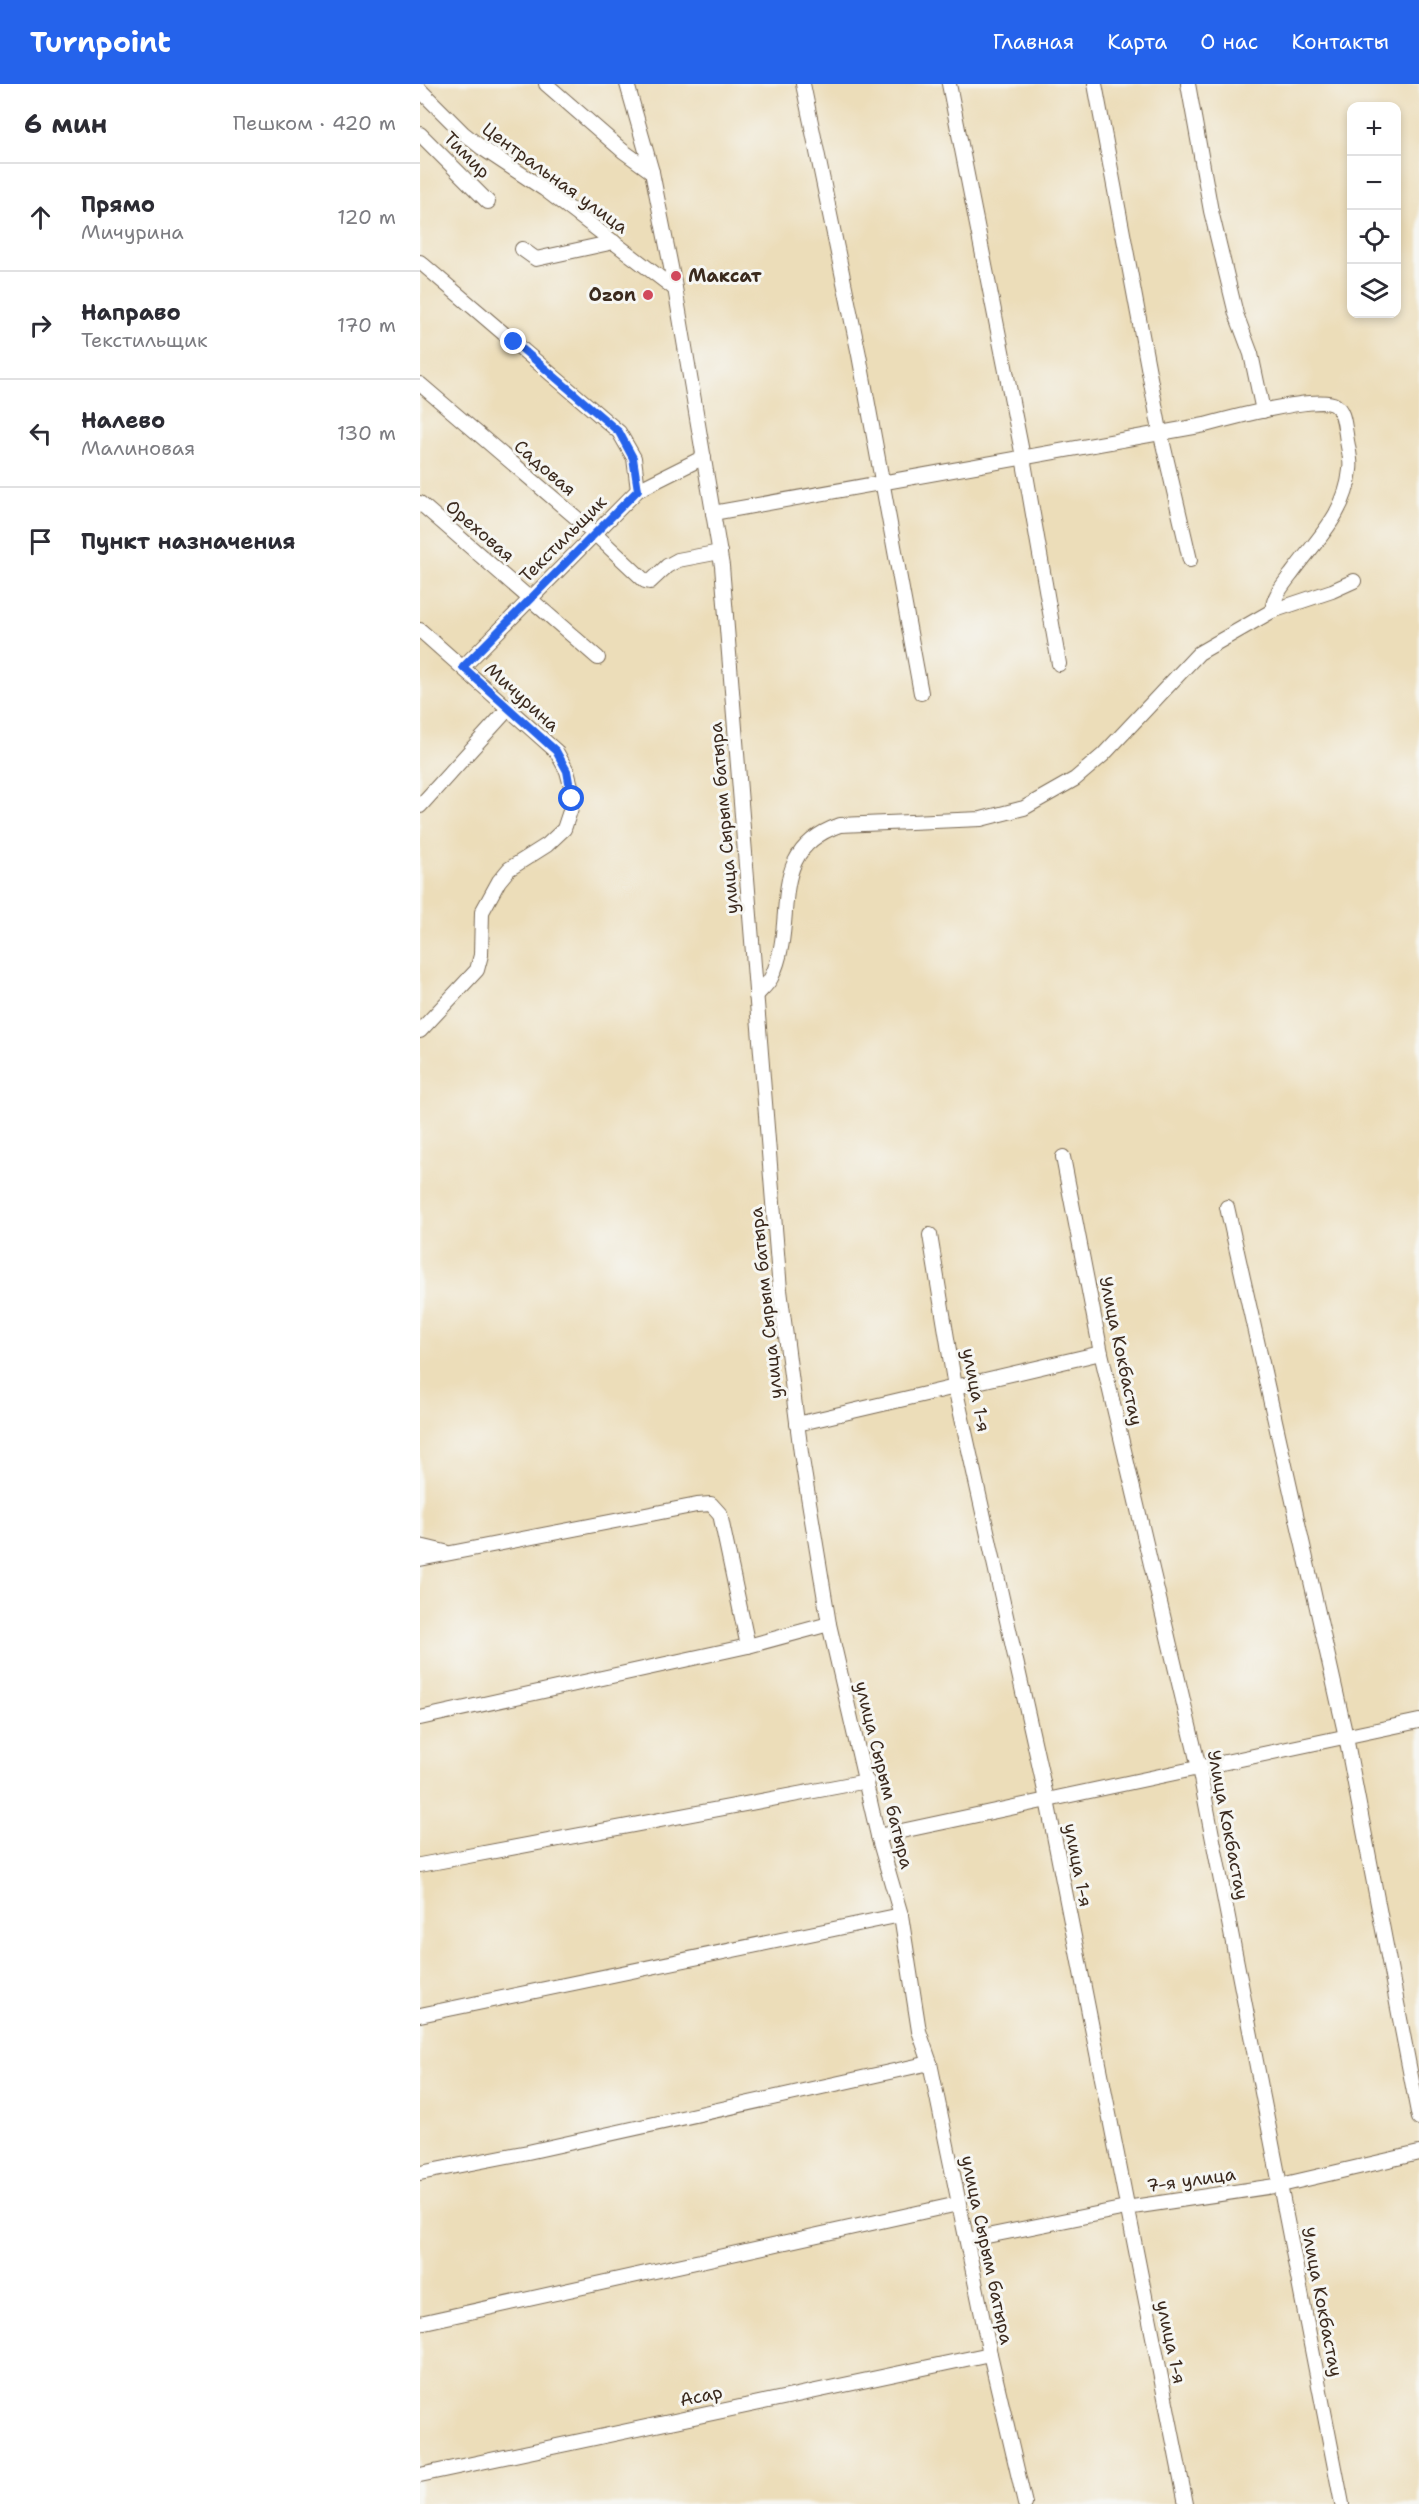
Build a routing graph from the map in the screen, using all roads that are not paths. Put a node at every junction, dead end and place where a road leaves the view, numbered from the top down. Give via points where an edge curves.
1 (546, 84) edge
2 (627, 84) edge
3 (803, 84) edge
4 (949, 84) edge
5 (1095, 84) edge
6 (1188, 84) edge
7 (420, 90) edge
8 (420, 134) edge
9 (652, 172) junction
10 (488, 202) dead end
11 (614, 242) junction
12 (522, 249) dead end
13 (420, 262) edge
14 (675, 289) junction
15 (420, 384) edge
16 (1263, 411) junction
17 (1160, 431) junction
18 (704, 457) junction
19 (1023, 457) junction
20 (881, 483) junction
21 (638, 490) junction
22 (420, 503) edge
23 (713, 513) junction
24 (594, 533) junction
25 (720, 552) junction
26 (1190, 560) dead end
27 (1354, 581) dead end
28 (530, 597) junction
29 (1272, 611) junction
30 (420, 630) edge
31 (598, 658) dead end
32 (1059, 664) dead end
33 (463, 667) junction
34 (921, 693) dead end
35 (509, 708) junction
36 (420, 806) edge
37 (756, 996) junction
38 (420, 1031) edge
39 (1063, 1157) dead end
40 (1227, 1207) dead end
41 (930, 1234) dead end
42 (1101, 1353) junction
43 (955, 1387) junction
44 (797, 1425) junction
45 (420, 1546) edge
46 (450, 1553) junction
47 (420, 1559) edge
48 (829, 1624) junction
49 (748, 1646) junction
50 (420, 1718) edge
51 (1419, 1721) edge
52 (1346, 1737) junction
53 (1199, 1768) junction
54 (867, 1781) junction
55 (1047, 1800) junction
56 (878, 1836) junction
57 (420, 1865) edge
58 (901, 1915) junction
59 (420, 2015) edge
60 (930, 2063) junction
61 (1419, 2118) edge
62 (1419, 2153) edge
63 (420, 2173) edge
64 (1281, 2185) junction
65 (958, 2205) junction
66 (1126, 2208) junction
67 (967, 2240) junction
68 (420, 2323) edge
69 (990, 2354) junction
70 (420, 2475) edge
71 (1025, 2504) edge
72 (1186, 2504) edge
73 (1342, 2504) edge

1 - 9 street
2 - 9 street, улица Сырым батыра
3 - 20 street
4 - 19 street
5 - 17 street
6 - 16 street via 1211,211
7 - 11 street, Центральная улица via 463,134
8 - 10 street, Тимир
9 - 14 street, улица Сырым батыра
11 - 12 street via 536,259
11 - 14 street, Центральная улица
13 - 21 street via 619,432 633,458
14 - 18 street, улица Сырым батыра
15 - 24 street, Садовая
16 - 17 street
16 - 29 street via 1318,402 1337,406 1343,417 1351,468 1341,508 1282,586
17 - 19 street
17 - 26 street
18 - 21 street, Текстильщик
18 - 23 street, улица Сырым батыра
19 - 20 street
19 - 32 street
20 - 23 street
20 - 34 street
21 - 24 street, Текстильщик
22 - 28 street, Ореховая
23 - 25 street, улица Сырым батыра
24 - 25 street, Садовая via 650,582 678,560
24 - 28 street, Текстильщик
25 - 37 street, улица Сырым батыра
27 - 29 street
28 - 31 street, Ореховая
28 - 33 street, Текстильщик
29 - 37 street via 1199,653 1103,755 1075,779 1024,808 981,819 840,825 820,832 801,848 794,863 771,978
30 - 33 street, Мичурина
33 - 35 street, Мичурина
35 - 36 street
35 - 38 street, Мичурина via 556,751 567,771 571,808 564,829 547,845 508,869 499,881 482,912 477,970
37 - 44 street, улица Сырым батыра via 780,1290
39 - 42 street, Улица Кокбастау
40 - 52 street
41 - 43 street, улица 1-я
42 - 43 street
42 - 53 street, Улица Кокбастау
43 - 44 street
43 - 55 street, улица 1-я
44 - 48 street, улица Сырым батыра
45 - 46 street
46 - 47 street
46 - 49 street via 711,1504 720,1514
48 - 49 street
48 - 54 street, улица Сырым батыра
49 - 50 street
51 - 52 street
52 - 53 street
52 - 61 street
53 - 55 street
53 - 64 street, Улица Кокбастау
54 - 56 street, улица Сырым батыра
54 - 57 street
55 - 56 street
55 - 66 street, улица 1-я
56 - 58 street, улица Сырым батыра
58 - 59 street
58 - 60 street, улица Сырым батыра via 919,2031
60 - 63 street
60 - 65 street, улица Сырым батыра
62 - 64 street, 7-я улица
64 - 66 street, 7-я улица
64 - 73 street, Улица Кокбастау
65 - 67 street, улица Сырым батыра
65 - 68 street
66 - 67 street, 7-я улица
66 - 72 street, улица 1-я
67 - 69 street, улица Сырым батыра
69 - 70 street, Асар
69 - 71 street, улица Сырым батыра

